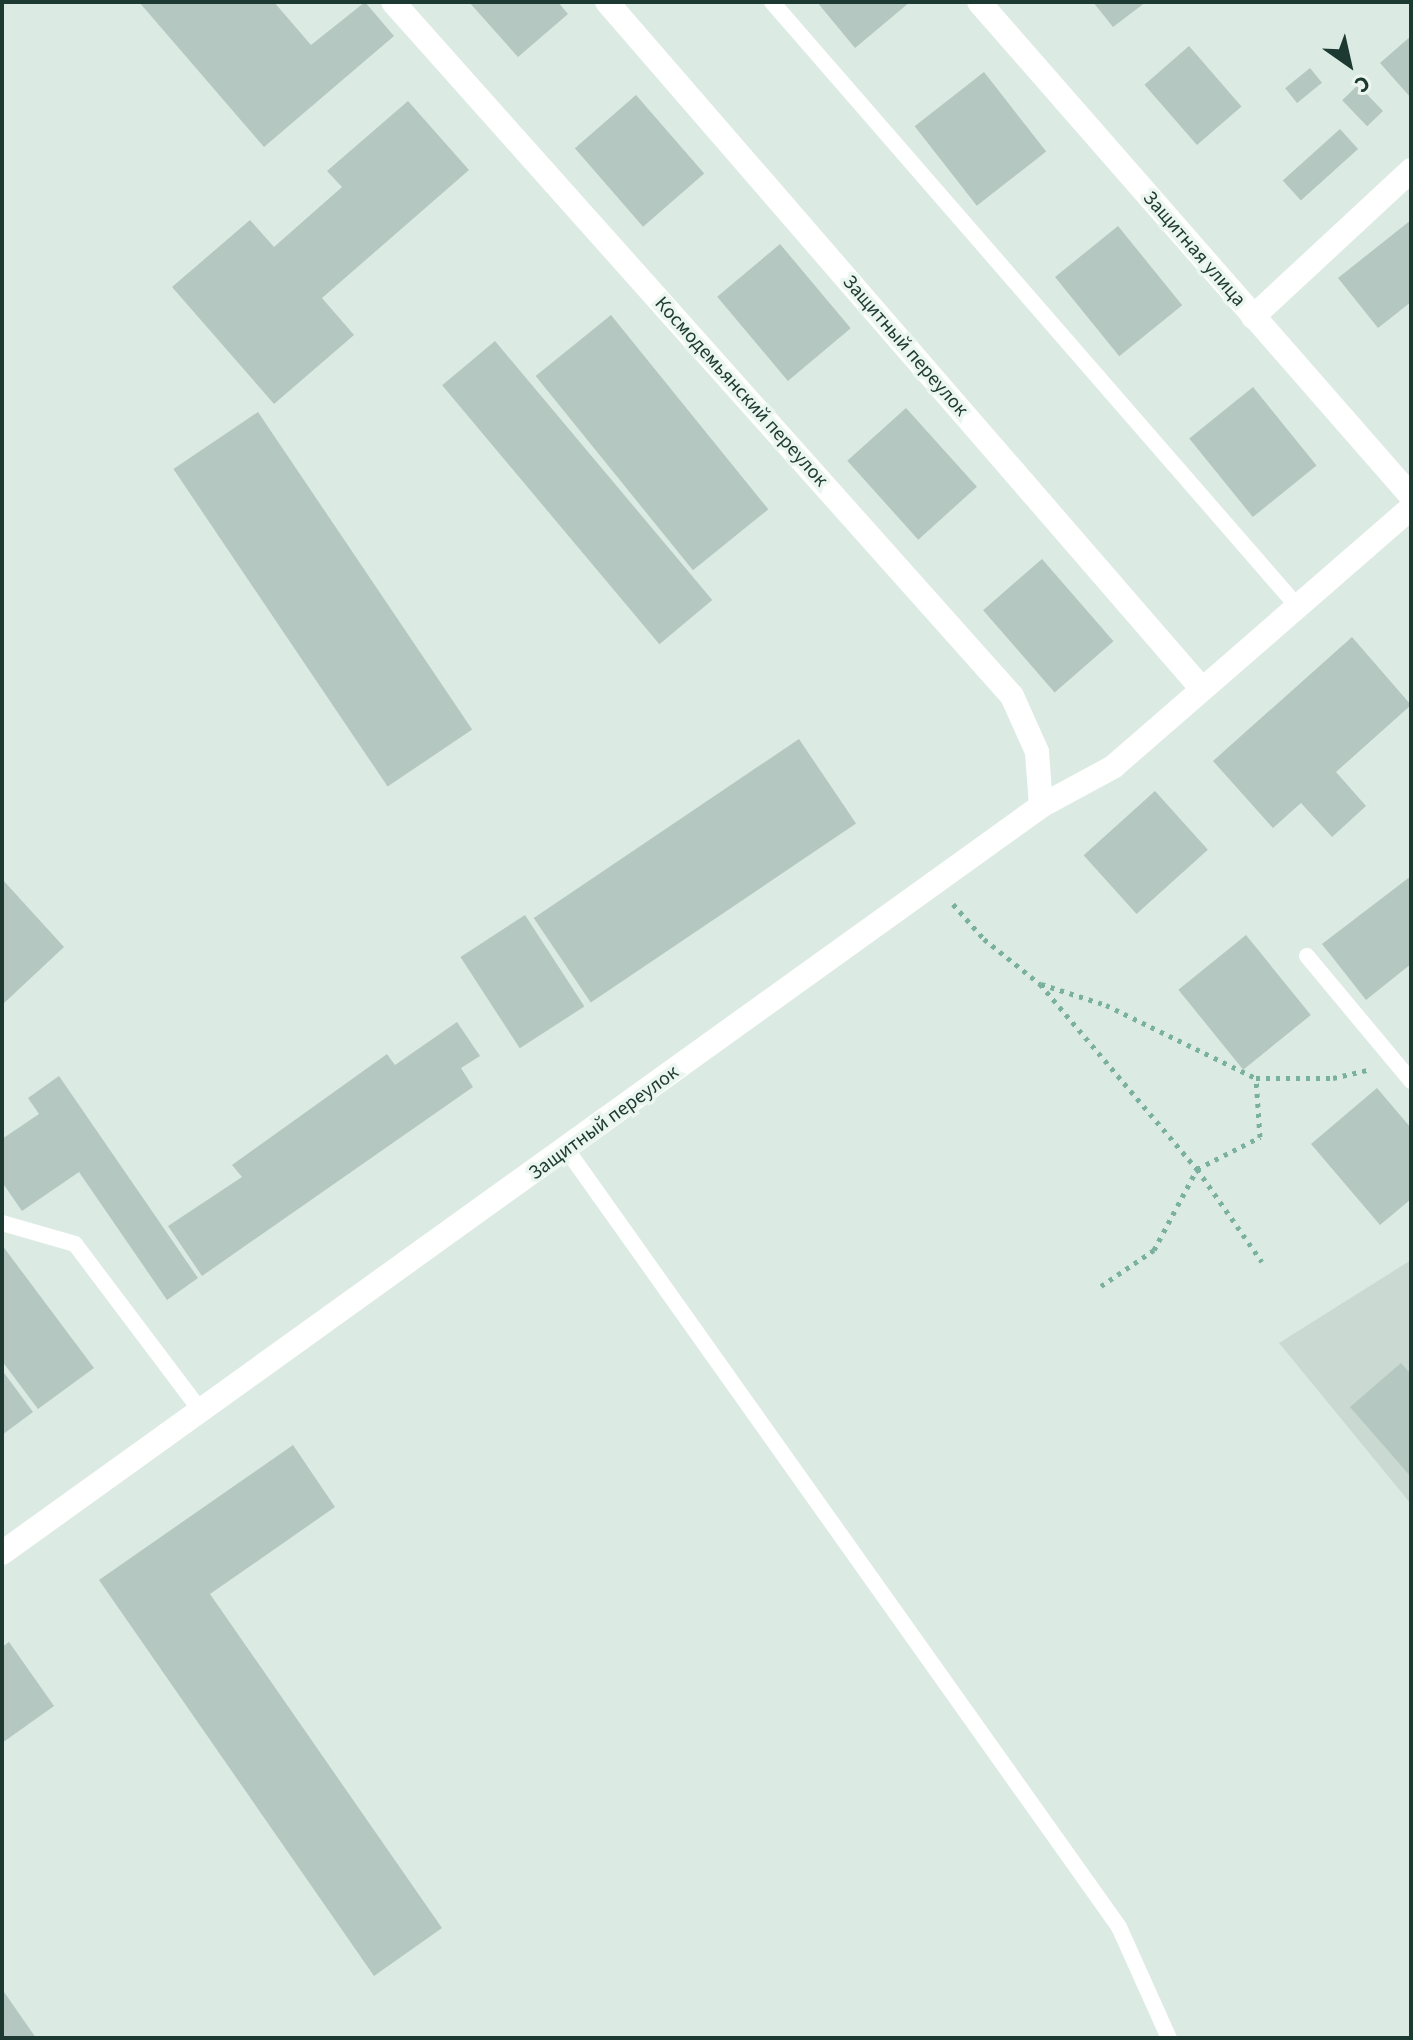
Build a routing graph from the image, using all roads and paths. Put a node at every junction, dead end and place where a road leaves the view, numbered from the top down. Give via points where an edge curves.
1 (393, 2) edge
2 (607, 2) edge
3 (772, 2) edge
4 (984, 4) edge
5 (1411, 170) edge
6 (1253, 317) junction
7 (1411, 496) edge
8 (1411, 508) edge
9 (1297, 606) junction
10 (1202, 689) junction
11 (1041, 806) junction
12 (934, 883) junction
13 (1307, 956) dead end
14 (1040, 984) junction
15 (1383, 1076) dead end
16 (1256, 1078) junction
17 (1411, 1081) edge
18 (567, 1150) junction
19 (1197, 1169) junction
20 (2, 1223) edge
21 (1262, 1262) dead end
22 (1101, 1286) dead end
23 (201, 1411) junction
24 (2, 1553) edge
25 (1169, 2038) edge

1 - 11 street, Космодемьянский переулок via 1012,696 1037,752
2 - 10 street, Защитный переулок
3 - 9 lane
4 - 6 street, Защитная улица
5 - 6 street
6 - 7 street, Защитная улица
8 - 9 street, Защитный переулок
9 - 10 street, Защитный переулок
10 - 11 street, Защитный переулок via 1113,767
11 - 12 street, Защитный переулок
12 - 14 path via 984,939
12 - 18 street, Защитный переулок
13 - 17 lane
14 - 16 path via 1106,1005
14 - 19 path
15 - 16 path via 1369,1070 1333,1078
16 - 19 path via 1260,1137
18 - 23 street, Защитный переулок
18 - 25 lane via 1119,1927
19 - 21 path
19 - 22 path via 1154,1250
20 - 23 lane via 75,1244
23 - 24 street, Защитный переулок

